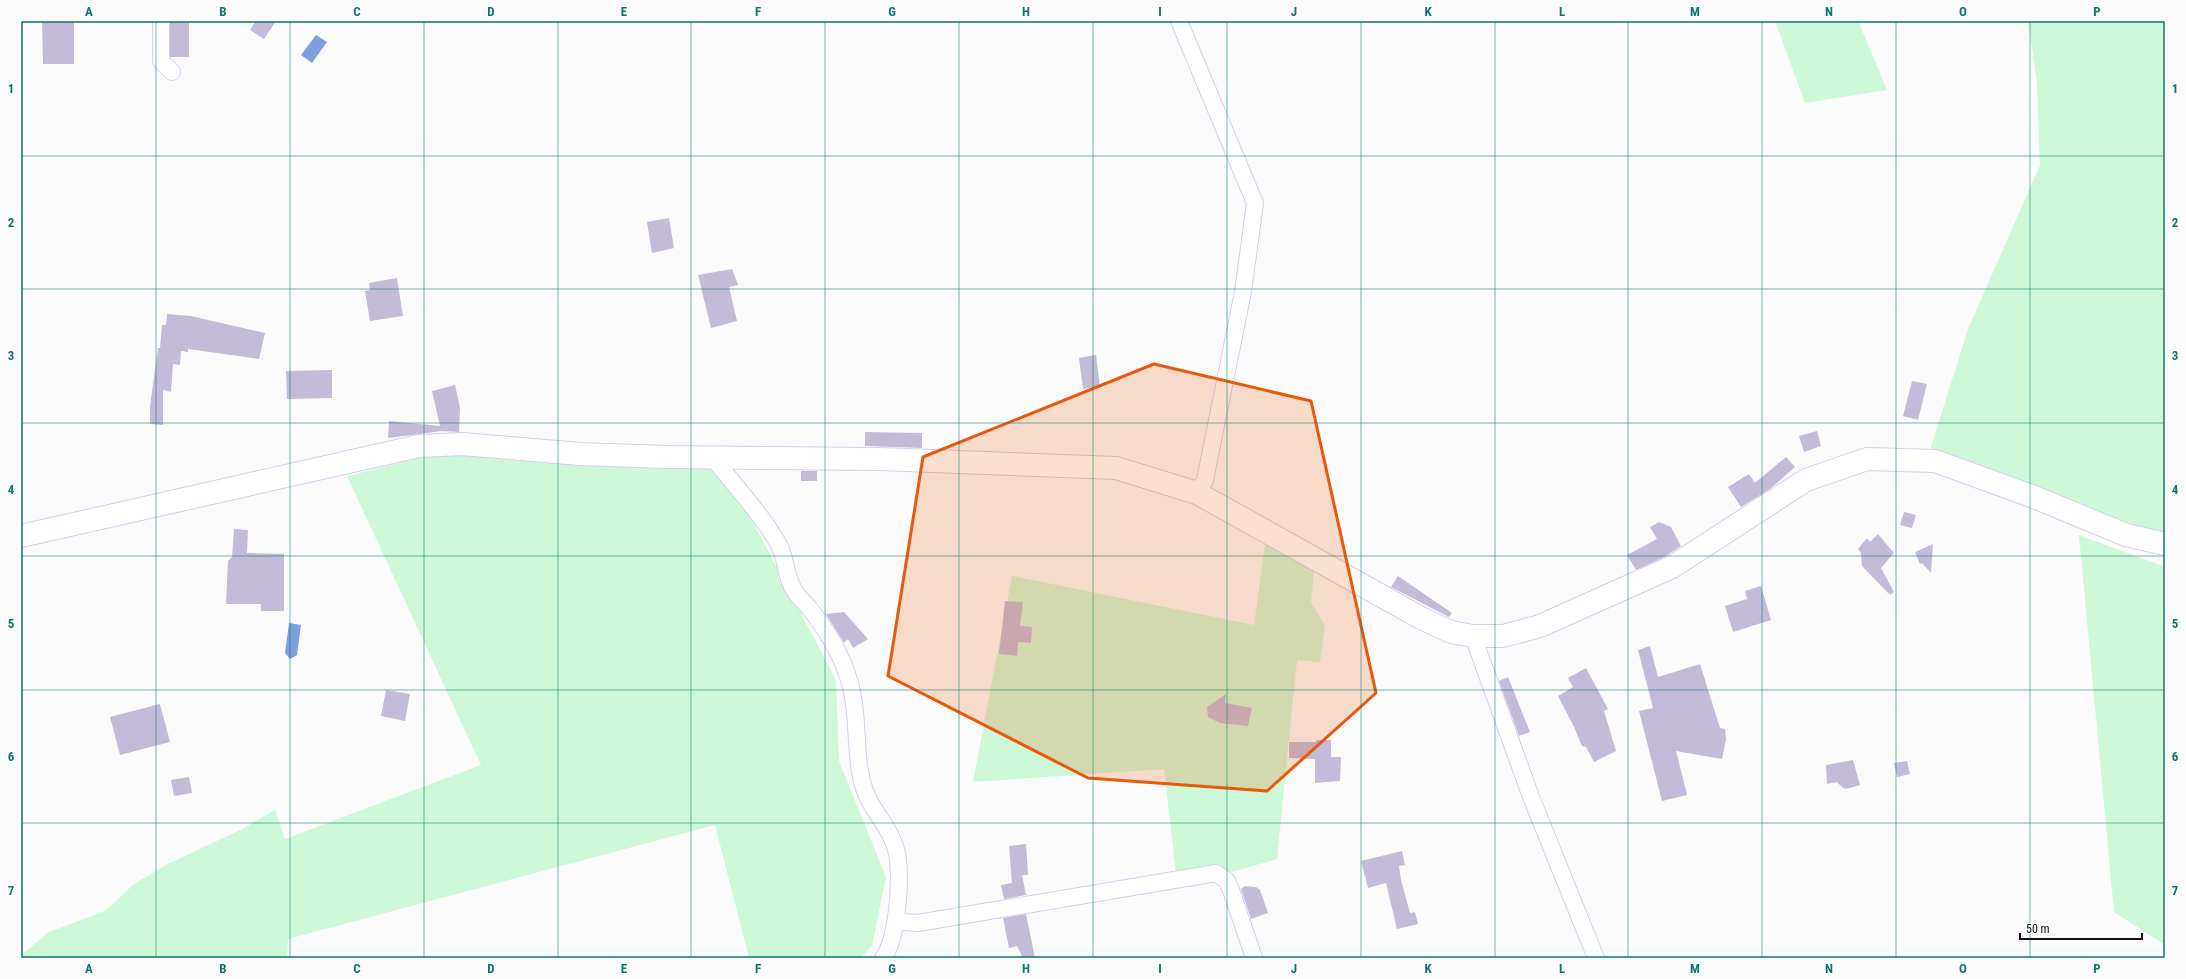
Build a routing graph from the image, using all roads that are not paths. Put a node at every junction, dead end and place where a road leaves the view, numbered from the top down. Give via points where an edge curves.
1 (161, 21) edge
2 (1179, 21) edge
3 (172, 72) dead end
4 (713, 458) junction
5 (1197, 493) junction
6 (21, 536) edge
7 (2165, 544) edge
8 (1473, 636) junction
9 (896, 918) junction
10 (883, 958) edge
11 (1254, 958) edge
12 (1596, 958) edge

1 - 3 street via 161,61
2 - 5 street via 1255,203 1243,292 1205,480
4 - 5 main road via 880,459 1116,468
4 - 6 main road via 580,454 462,444 419,446
4 - 9 street via 779,546 787,576 795,592 838,652 852,692 863,785 871,806 895,846 900,891
5 - 8 main road via 1421,618 1451,632
7 - 8 main road via 2126,535 2034,497 1935,461 1867,459 1806,480 1672,567 1630,586 1540,626 1503,636
8 - 12 street via 1531,797
9 - 10 street via 887,953
9 - 11 street via 903,922 918,923 1216,873 1227,881

